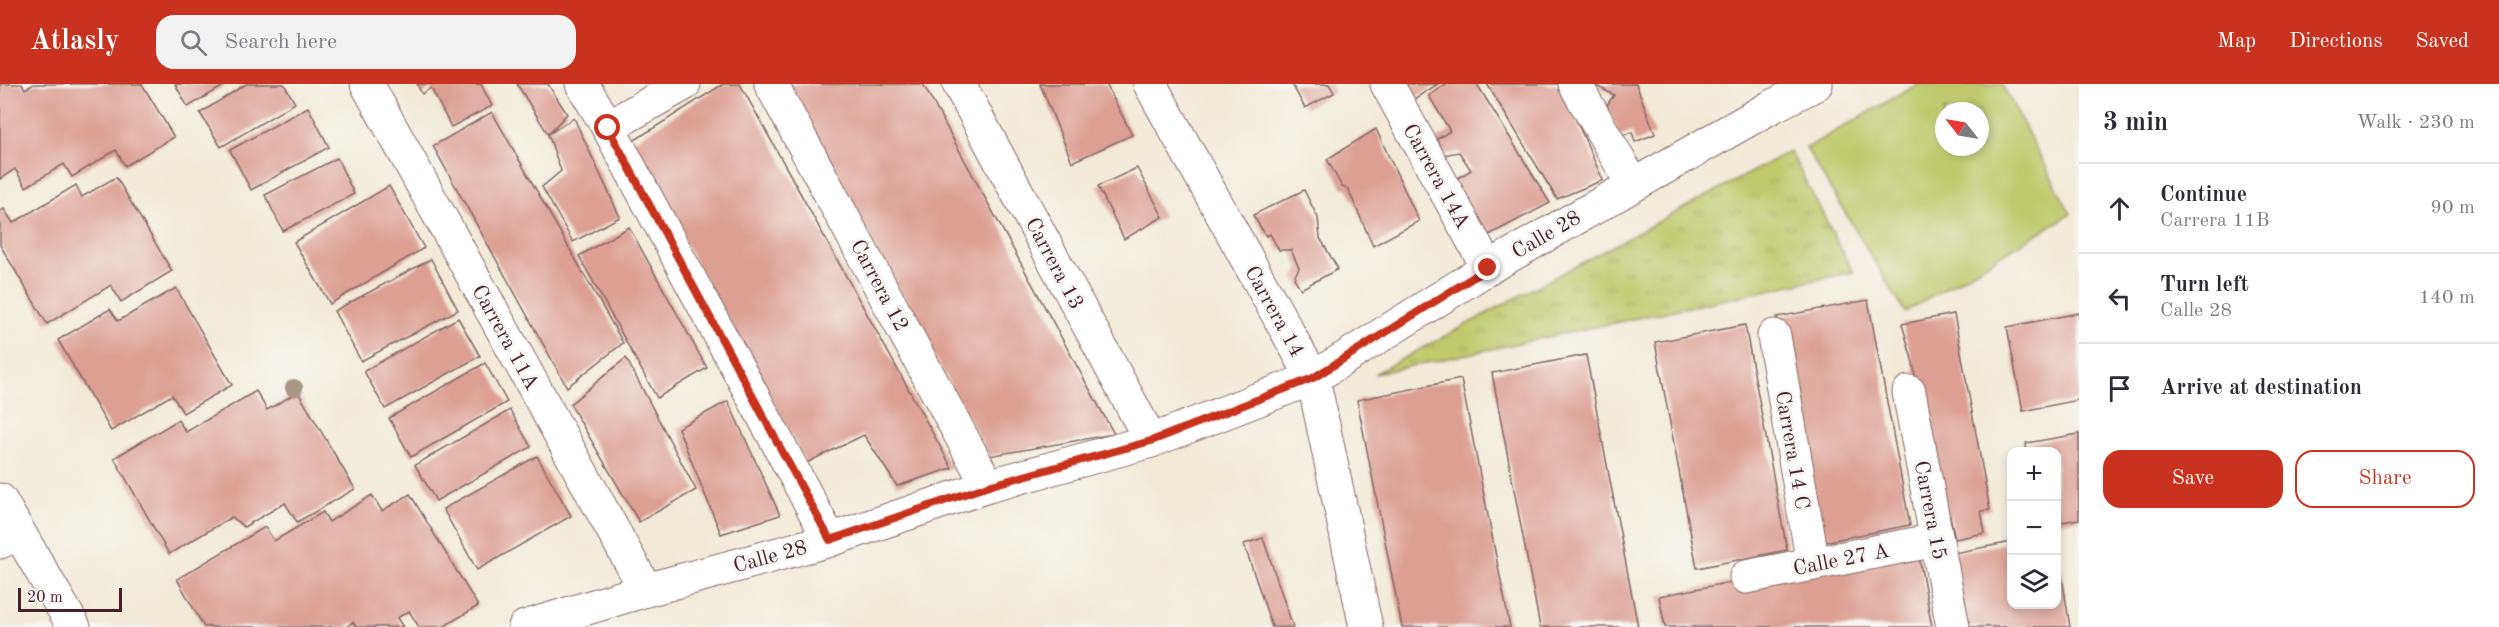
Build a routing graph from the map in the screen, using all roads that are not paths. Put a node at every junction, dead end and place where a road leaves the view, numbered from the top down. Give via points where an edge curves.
1 (367, 84) edge
2 (582, 84) edge
3 (684, 84) edge
4 (771, 84) edge
5 (959, 84) edge
6 (1150, 84) edge
7 (1387, 84) edge
8 (1575, 84) edge
9 (1816, 84) edge
10 (1765, 96) edge
11 (608, 128) junction
12 (1633, 185) junction
13 (1488, 268) junction
14 (1774, 336) dead end
15 (1313, 378) junction
16 (1909, 392) dead end
17 (1151, 441) junction
18 (988, 486) junction
19 (0, 500) edge
20 (10, 537) edge
21 (830, 540) junction
22 (1936, 540) junction
23 (1813, 564) junction
24 (1746, 577) dead end
25 (646, 590) junction
26 (74, 627) edge
27 (525, 627) edge
28 (1366, 627) edge
29 (1953, 627) edge

1 - 25 street, Carrera 11A
2 - 11 street
3 - 11 street
4 - 18 street, Carrera 12
5 - 17 street, Carrera 13
6 - 15 street, Carrera 14
7 - 13 street, Carrera 14A
8 - 12 street
9 - 10 street, Calle 28
10 - 12 street, Calle 28
11 - 21 street
12 - 13 street, Calle 28
13 - 15 street, Calle 28
14 - 23 street, Carrera 14 C
15 - 17 street, Calle 28
15 - 28 street, Carrera 14
16 - 22 street, Carrera 15
17 - 18 street, Calle 28
18 - 21 street, Calle 28
19 - 20 street
20 - 26 street
21 - 25 street, Calle 28
22 - 23 street, Calle 27 A
22 - 29 street, Carrera 15
23 - 24 street, Calle 27 A
25 - 27 street, Calle 28

